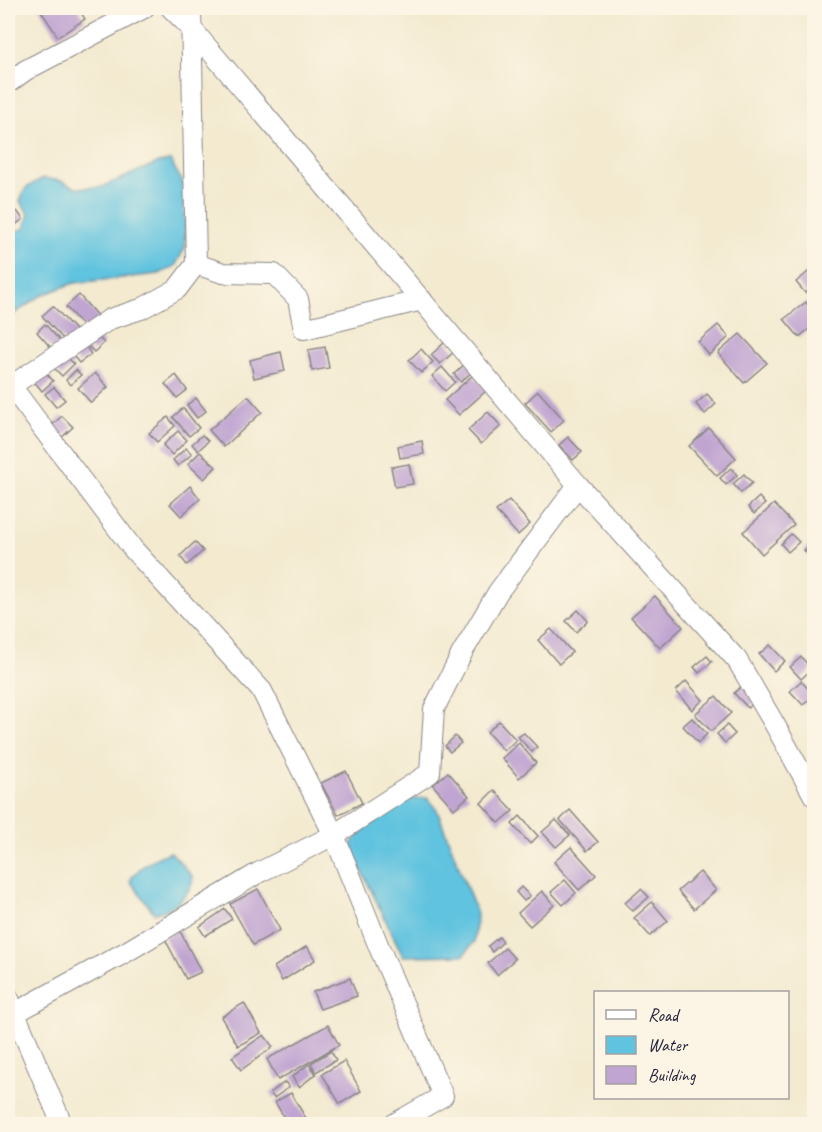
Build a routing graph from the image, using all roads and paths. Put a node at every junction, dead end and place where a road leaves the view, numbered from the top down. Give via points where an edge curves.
1 (144, 8) edge
2 (171, 8) edge
3 (191, 8) edge
4 (191, 28) junction
5 (8, 83) edge
6 (196, 264) junction
7 (422, 300) junction
8 (9, 384) edge
9 (578, 484) junction
10 (814, 796) edge
11 (334, 835) junction
12 (11, 1005) edge
13 (62, 1125) edge
14 (394, 1125) edge

1 - 5 street
2 - 4 street
3 - 4 street
4 - 6 street
4 - 7 street
6 - 7 street via 223,273 274,273 297,299 304,329
6 - 8 street via 177,290 141,309 110,319
7 - 9 street
8 - 11 street via 133,549 262,691
9 - 10 street via 736,660
9 - 11 street via 498,592 462,653 434,709 430,774
11 - 12 street via 258,873 126,952
11 - 14 street via 443,1096
12 - 13 street

